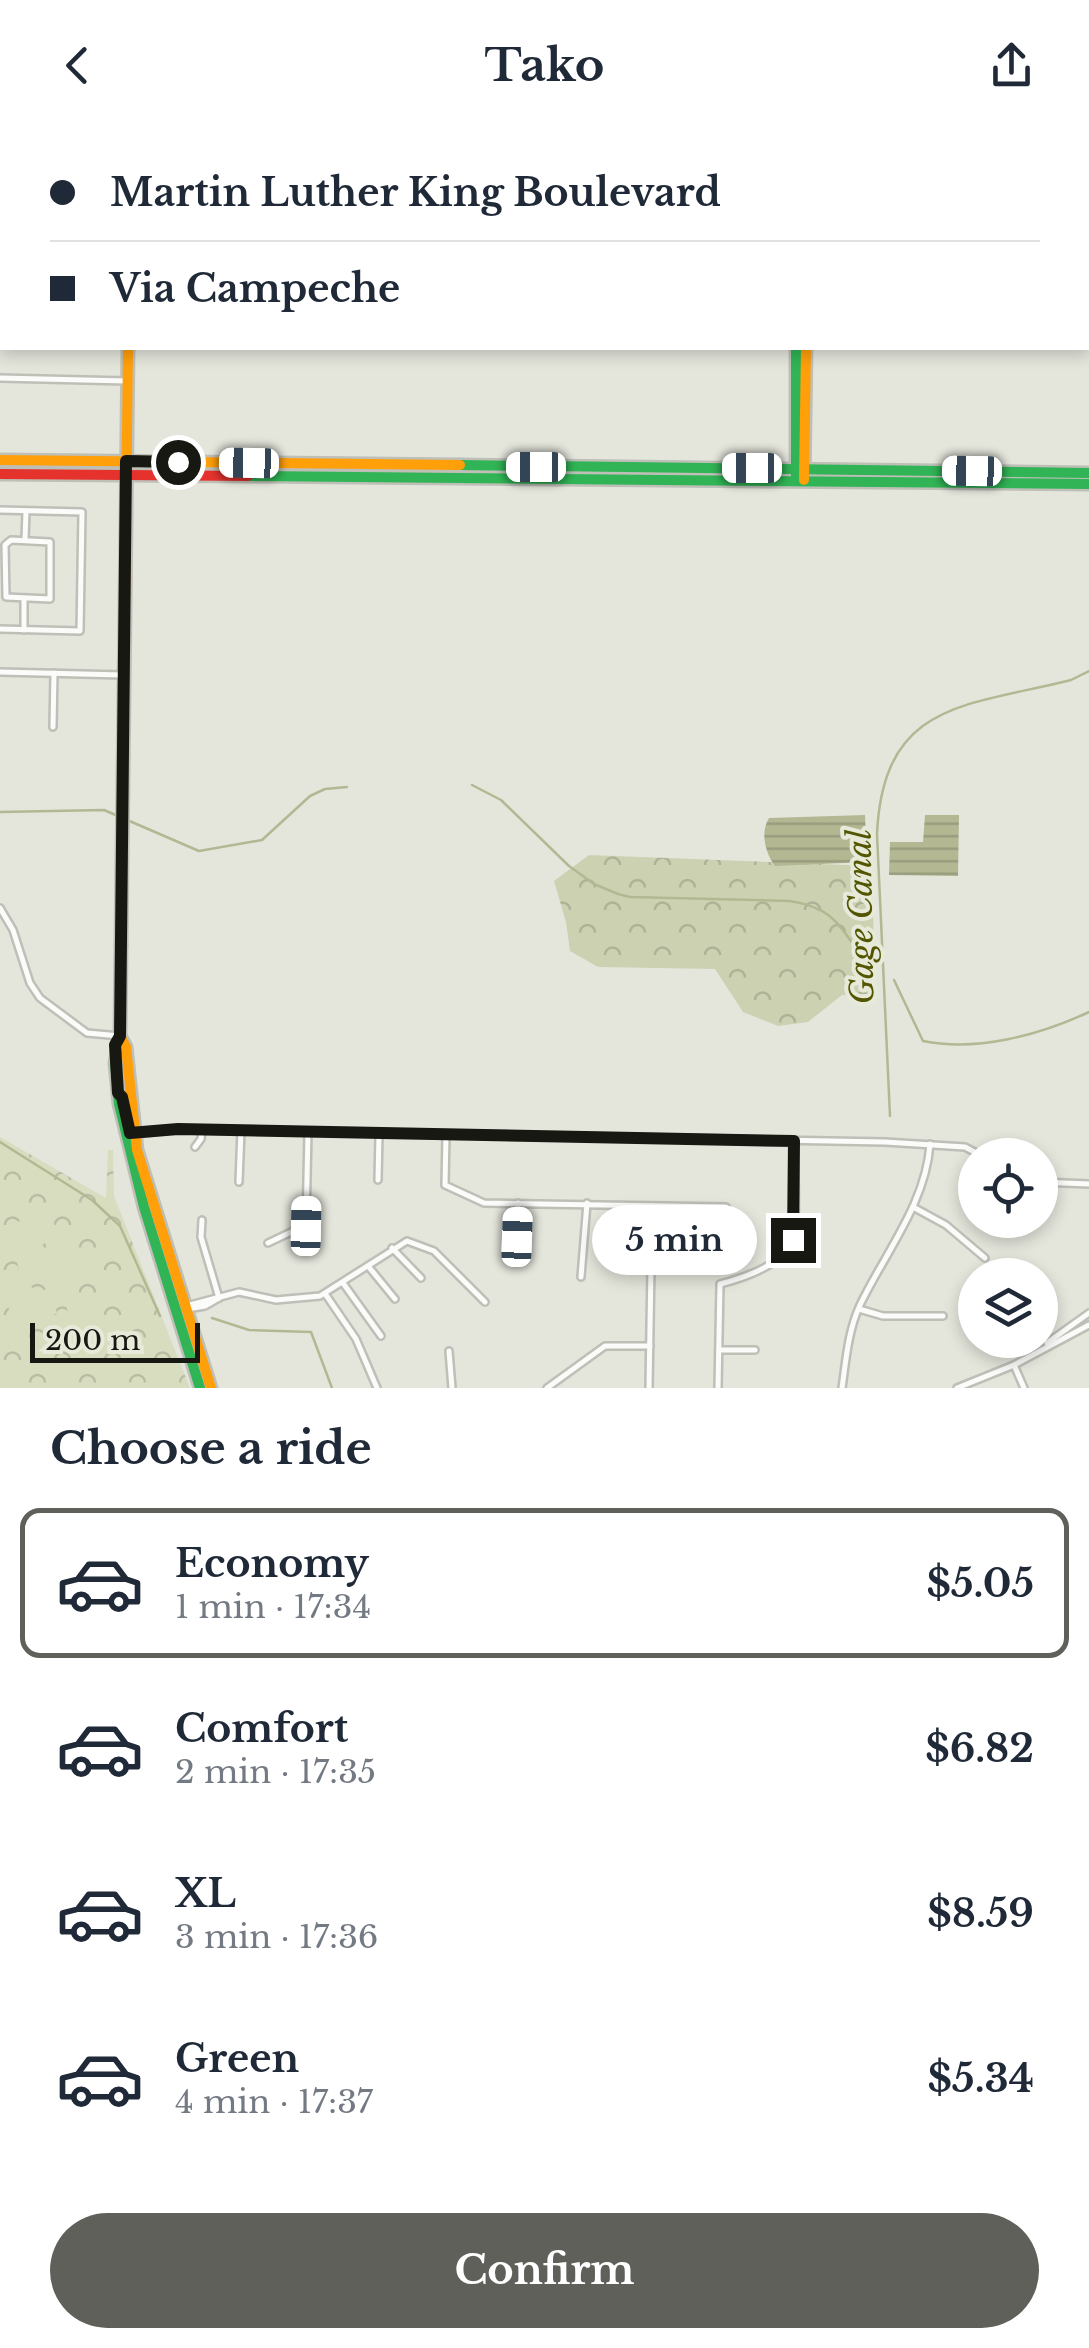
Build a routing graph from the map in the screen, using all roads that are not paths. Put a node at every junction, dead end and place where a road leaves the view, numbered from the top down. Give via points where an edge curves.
1 (128, 350) edge
2 (796, 350) edge
3 (806, 350) edge
4 (0, 378) edge
5 (127, 381) junction
6 (0, 460) edge
7 (126, 467) junction
8 (1089, 473) edge
9 (0, 474) edge
10 (800, 474) junction
11 (1089, 484) edge
12 (0, 510) edge
13 (26, 510) junction
14 (25, 540) junction
15 (24, 600) junction
16 (0, 629) edge
17 (24, 630) junction
18 (0, 672) edge
19 (54, 673) junction
20 (124, 675) junction
21 (53, 727) dead end
22 (0, 908) edge
23 (120, 1036) junction
24 (118, 1093) junction
25 (202, 1130) junction
26 (242, 1130) junction
27 (308, 1132) junction
28 (134, 1134) junction
29 (378, 1134) junction
30 (446, 1135) junction
31 (794, 1141) junction
32 (930, 1144) junction
33 (958, 1146) edge
34 (196, 1147) dead end
35 (128, 1152) junction
36 (378, 1180) dead end
37 (239, 1182) dead end
38 (1058, 1183) edge
39 (1089, 1184) edge
40 (518, 1203) junction
41 (586, 1203) junction
42 (652, 1206) junction
43 (726, 1207) dead end
44 (913, 1207) junction
45 (202, 1220) dead end
46 (517, 1237) dead end
47 (268, 1243) dead end
48 (392, 1248) junction
49 (985, 1258) dead end
50 (368, 1266) junction
51 (581, 1277) dead end
52 (421, 1278) dead end
53 (343, 1283) junction
54 (326, 1294) junction
55 (220, 1298) junction
56 (395, 1299) dead end
57 (485, 1302) dead end
58 (858, 1308) junction
59 (187, 1309) junction
60 (1089, 1314) edge
61 (943, 1316) dead end
62 (1089, 1324) edge
63 (1058, 1332) edge
64 (381, 1336) dead end
65 (1058, 1340) edge
66 (650, 1346) junction
67 (719, 1350) junction
68 (756, 1350) dead end
69 (448, 1351) dead end
70 (1026, 1358) edge
71 (1014, 1365) junction
72 (200, 1388) edge
73 (211, 1388) edge
74 (378, 1388) edge
75 (452, 1388) edge
76 (546, 1388) edge
77 (650, 1388) edge
78 (718, 1388) edge
79 (842, 1388) edge
80 (957, 1388) edge
81 (1024, 1388) edge

1 - 5 main road
2 - 10 main road
3 - 10 main road
4 - 5 street
5 - 7 main road
6 - 7 main road
7 - 9 main road
7 - 10 main road
7 - 20 main road
8 - 10 main road
10 - 11 main road
12 - 13 street
13 - 14 street
13 - 17 street via 82,512 80,631
14 - 15 street via 7,542 5,570 6,597
14 - 15 street via 50,542 52,570 50,598
15 - 17 street
16 - 17 street
18 - 19 street
19 - 20 street
19 - 21 street
20 - 23 main road
22 - 23 street via 40,998 87,1033
23 - 24 main road
23 - 28 main road
24 - 28 main road
24 - 35 main road
25 - 26 street
25 - 28 street
25 - 34 street
26 - 27 street
26 - 37 street
27 - 29 street
27 - 47 street via 306,1226
28 - 35 main road
28 - 59 main road
29 - 30 street
29 - 36 street
30 - 31 street
30 - 40 street via 445,1184 484,1202
31 - 32 street
31 - 67 street via 793,1240 748,1277 720,1284
32 - 33 street
32 - 44 street
35 - 72 main road
38 - 39 street
40 - 41 street
40 - 46 street
41 - 42 street
41 - 51 street
42 - 43 street
42 - 66 street
44 - 49 street
44 - 58 street
45 - 55 street
48 - 50 street
48 - 52 street
48 - 57 street via 406,1240 434,1251
50 - 53 street
50 - 56 street
53 - 54 street
53 - 64 street
54 - 55 street via 276,1300 240,1292
54 - 74 street
55 - 59 street
58 - 61 street via 883,1316
58 - 79 street
59 - 73 main road
60 - 63 street
62 - 65 street
66 - 76 street via 604,1346
66 - 77 street
67 - 68 street
67 - 78 street
69 - 75 street
70 - 71 street
71 - 80 street
71 - 81 street

